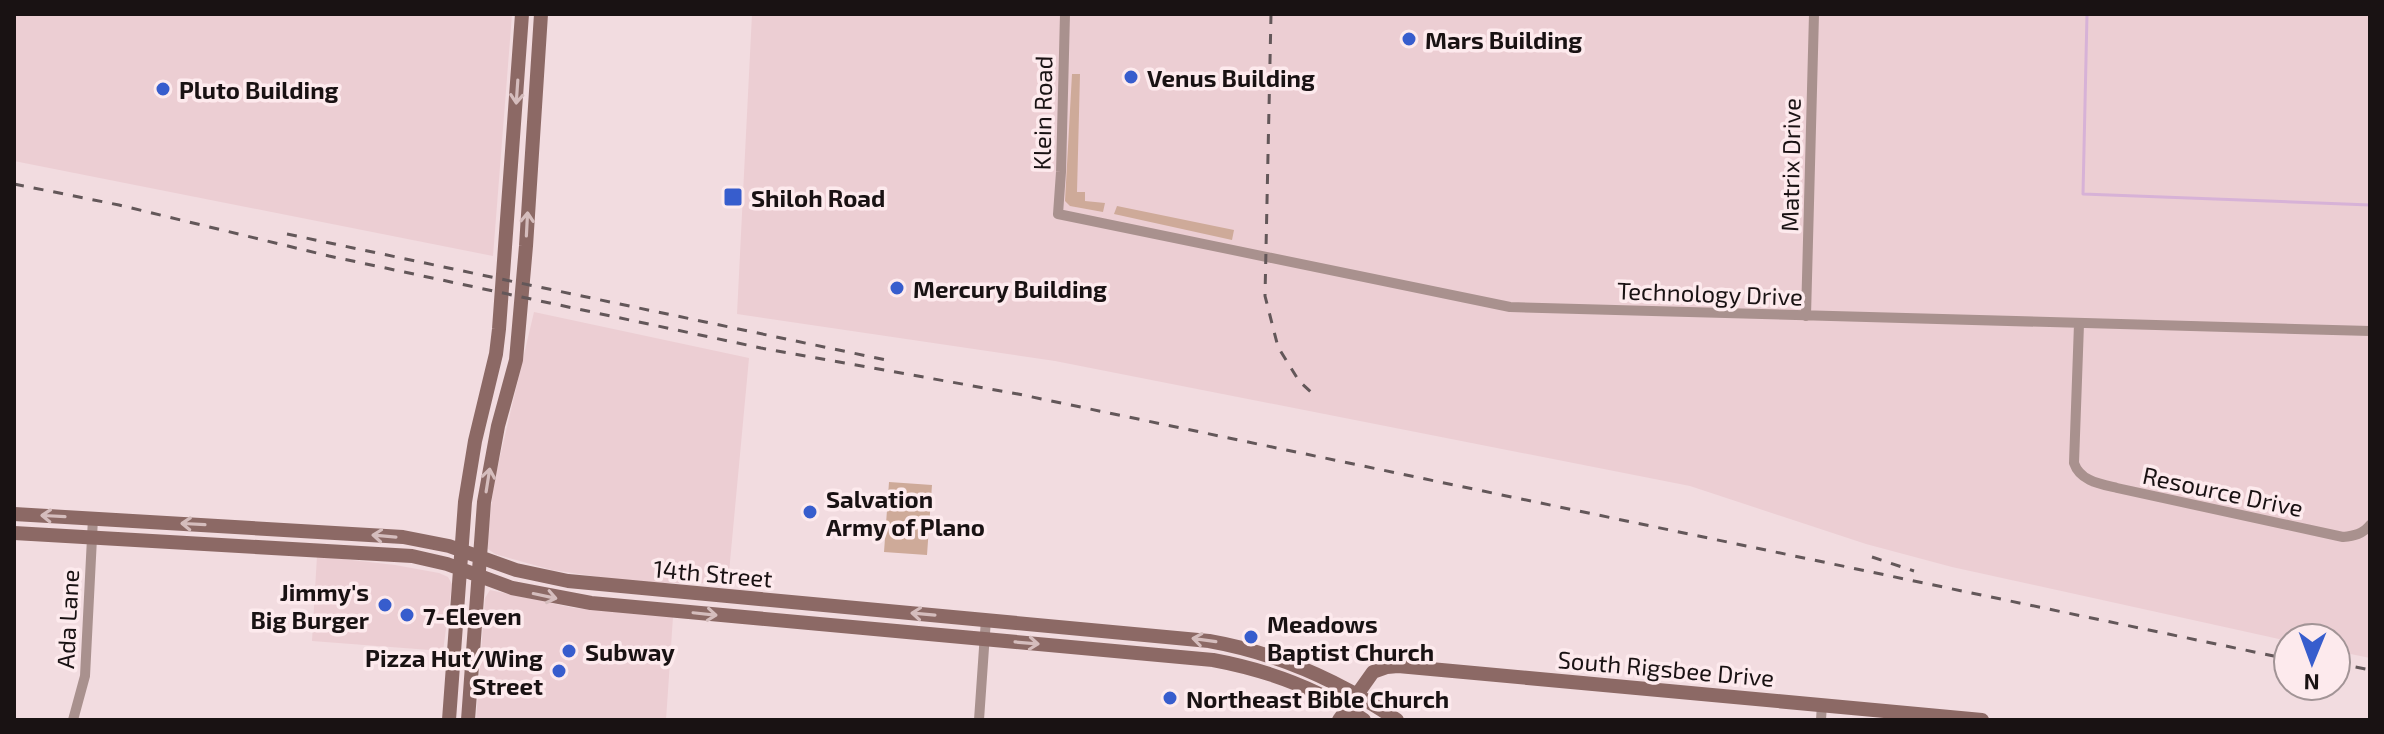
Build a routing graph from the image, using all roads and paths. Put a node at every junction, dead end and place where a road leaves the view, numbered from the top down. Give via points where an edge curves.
1 (522, 14) edge
2 (541, 14) edge
3 (1065, 14) edge
4 (1814, 14) edge
5 (1058, 214) joint
6 (1806, 316) junction
7 (2079, 324) junction
8 (2370, 331) edge
9 (492, 372) junction
10 (512, 376) junction
11 (14, 514) edge
12 (93, 518) junction
13 (2370, 525) edge
14 (251, 527) junction
15 (14, 533) edge
16 (92, 537) junction
17 (250, 546) junction
18 (461, 550) junction
19 (479, 558) junction
20 (459, 569) junction
21 (479, 577) junction
22 (665, 591) junction
23 (811, 604) junction
24 (664, 610) junction
25 (986, 619) junction
26 (810, 624) junction
27 (1113, 631) junction
28 (984, 639) junction
29 (1111, 651) junction
30 (1260, 653) junction
31 (1256, 670) junction
32 (1357, 694) junction
33 (1822, 704) junction
34 (450, 715) edge
35 (1343, 715) edge
36 (469, 717) edge
37 (73, 720) edge
38 (979, 720) edge
39 (1364, 720) edge
40 (1397, 720) edge
41 (1821, 720) edge
42 (1982, 720) edge

1 -> 9 main road
10 -> 2 main road
3 - 5 street, Klein Road
4 - 6 street, Matrix Drive
5 - 6 street, Technology Drive via 1510,307
6 - 7 street, Technology Drive
7 - 8 street, Technology Drive
7 - 13 street, Resource Drive via 2077,471 2093,482 2343,537
9 - 10 main road
9 - 18 main road via 470,467
19 -> 10 main road via 489,472
12 -> 11 main road, 14th Street
14 -> 12 main road, 14th Street
12 - 16 street, Ada Lane
14 - 17 main road
18 -> 14 main road, 14th Street via 403,537
15 - 16 main road, 14th Street
16 - 17 main road, 14th Street
16 - 37 street, Ada Lane via 85,676
17 - 20 main road, 14th Street via 412,556
18 - 19 main road, 14th Street
18 - 20 main road
19 - 21 main road
19 - 22 main road, 14th Street via 568,581
20 - 21 main road, 14th Street
20 - 34 main road
21 -> 24 main road, 14th Street via 565,600
21 - 36 main road
22 - 23 main road, 14th Street
22 - 24 main road
25 -> 23 main road, 14th Street
23 - 26 main road
24 -> 26 main road, 14th Street
25 - 27 main road, 14th Street
25 - 28 street
26 - 28 main road, 14th Street
27 - 29 main road
30 -> 27 main road, 14th Street via 1194,639
28 -> 29 main road, 14th Street
28 - 38 street
29 - 31 main road, 14th Street via 1213,660
30 - 31 main road
30 - 32 main road, 14th Street
31 - 35 main road, 14th Street via 1307,689
32 - 33 main road, South Rigsbee Drive via 1373,672 1398,666
32 - 35 main road, South Rigsbee Drive
32 - 40 main road, 14th Street
33 - 41 street
33 - 42 main road, South Rigsbee Drive
34 - 36 main road
35 - 39 main road, 14th Street

